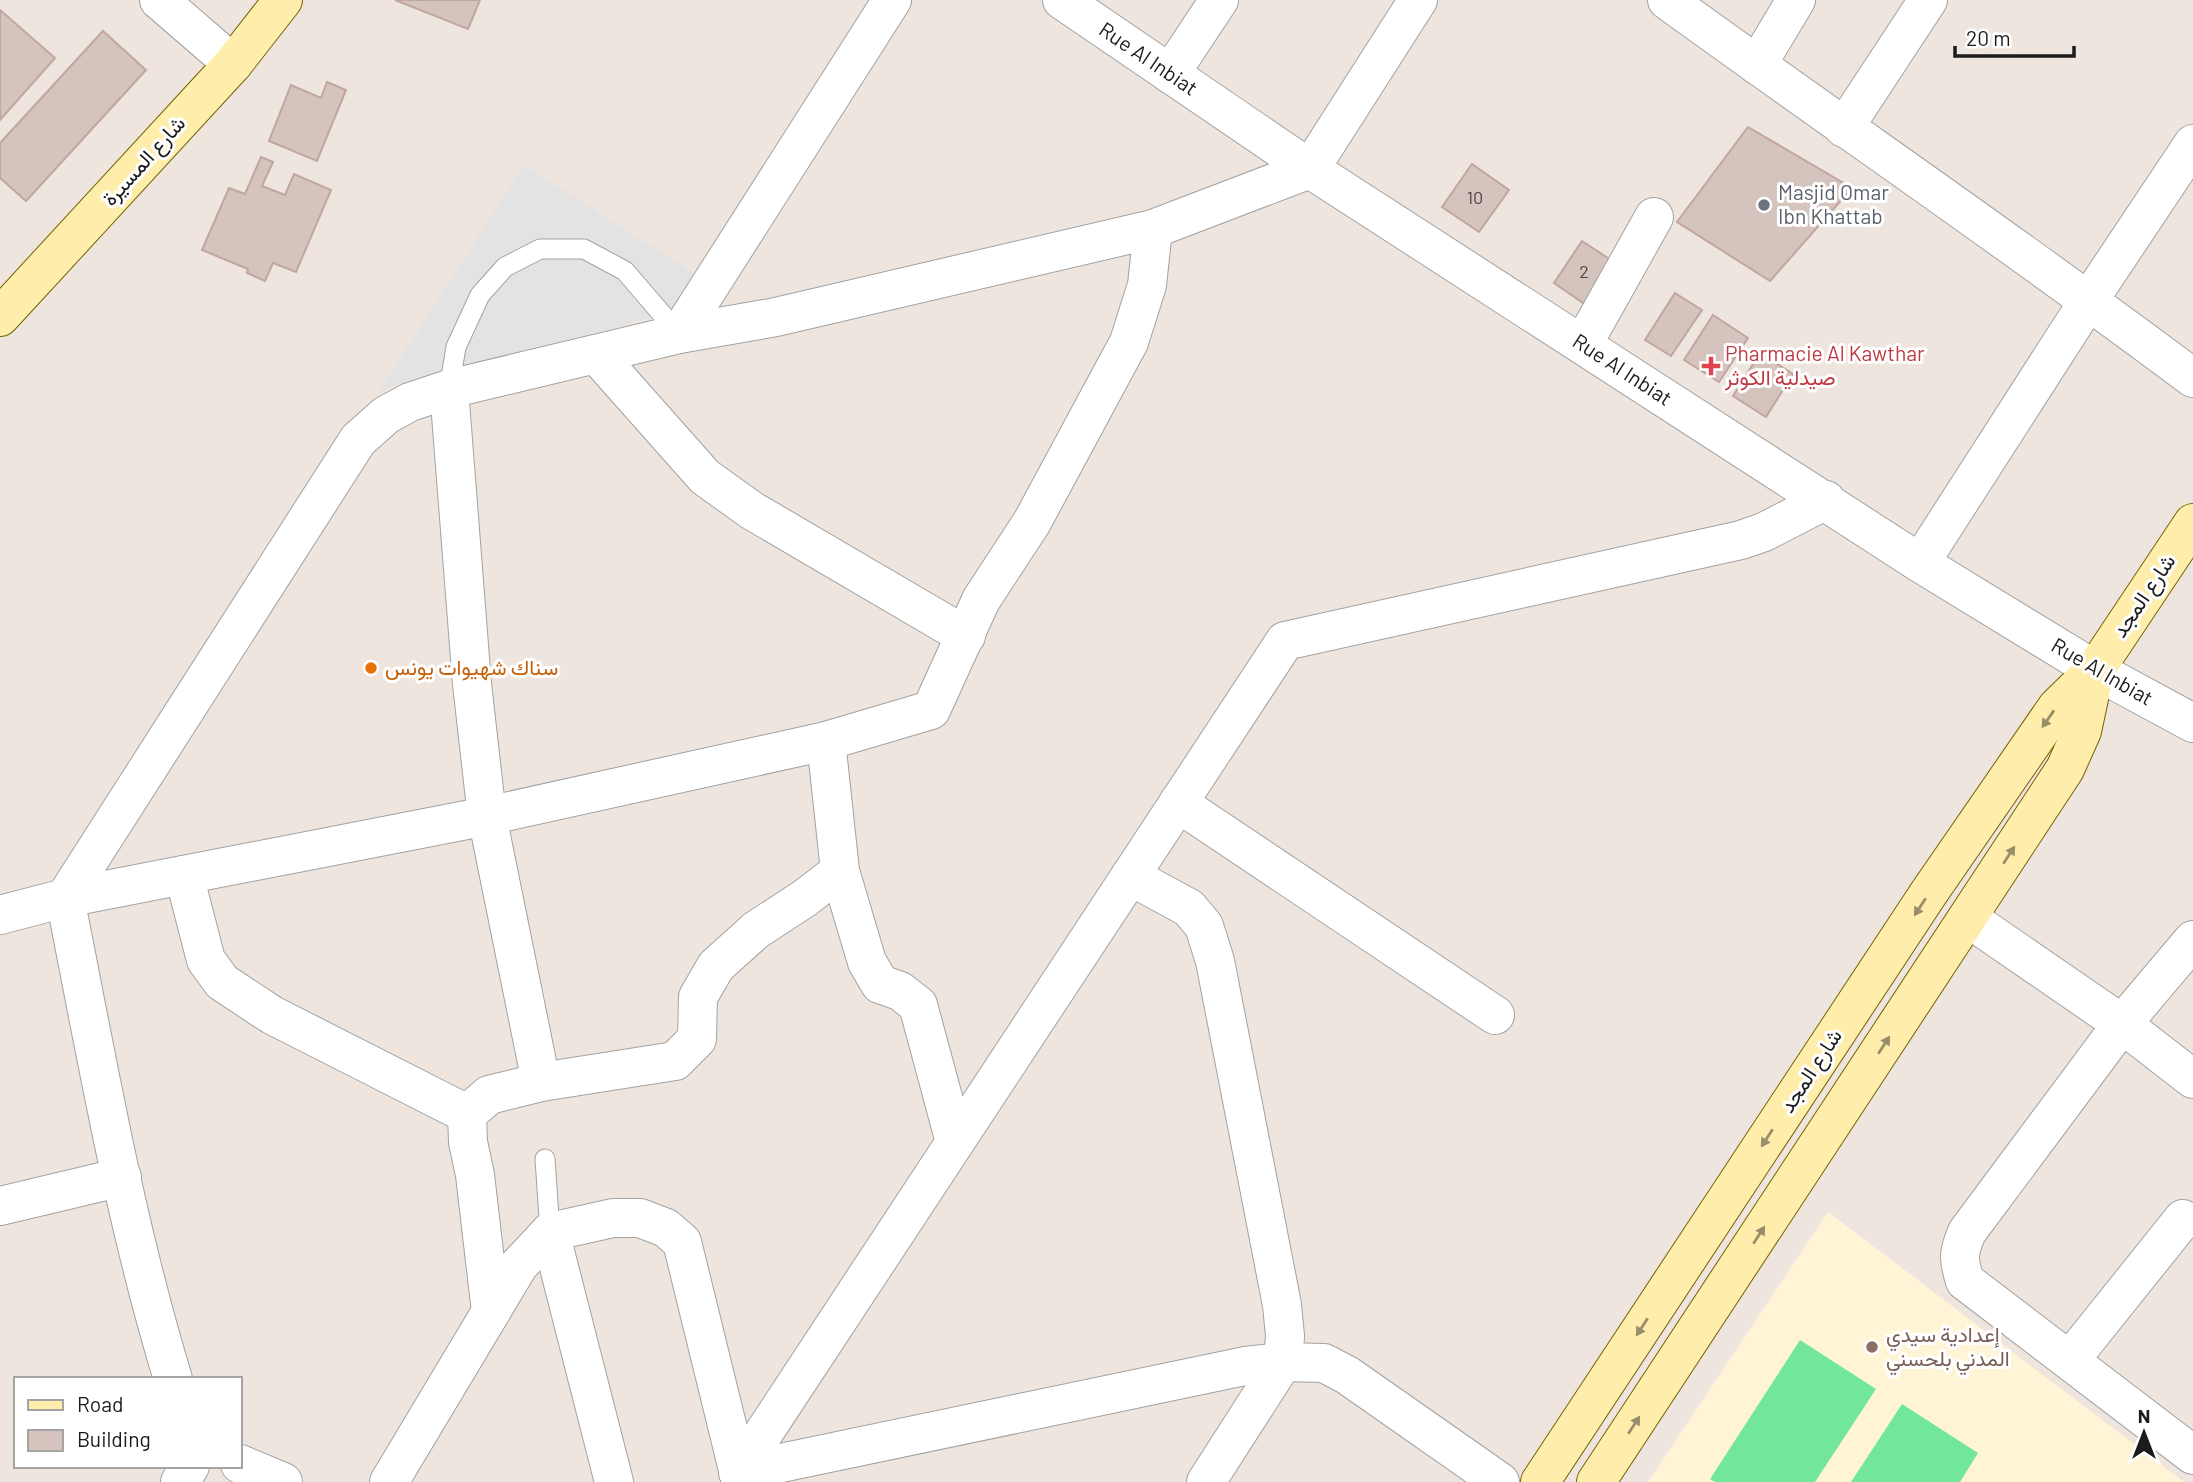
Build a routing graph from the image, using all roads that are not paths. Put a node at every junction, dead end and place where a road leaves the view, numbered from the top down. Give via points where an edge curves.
1 (159, 0) edge
2 (283, 0) edge
3 (892, 0) edge
4 (1062, 0) edge
5 (1219, 0) edge
6 (1418, 0) edge
7 (1667, 0) edge
8 (1796, 0) edge
9 (1928, 0) edge
10 (233, 64) junction
11 (1757, 65) junction
12 (1170, 74) junction
13 (1844, 128) junction
14 (2193, 144) edge
15 (1310, 169) junction
16 (1654, 217) dead end
17 (1153, 229) junction
18 (2089, 300) junction
19 (0, 317) edge
20 (679, 334) junction
21 (1583, 344) junction
22 (596, 354) junction
23 (2193, 377) edge
24 (449, 389) junction
25 (1826, 500) junction
26 (2193, 523) edge
27 (1920, 564) junction
28 (966, 636) junction
29 (2095, 670) junction
30 (2193, 723) edge
31 (826, 741) junction
32 (1178, 803) junction
33 (487, 816) junction
34 (840, 871) junction
35 (184, 875) junction
36 (1130, 876) junction
37 (65, 898) junction
38 (0, 915) edge
39 (1968, 919) junction
40 (2193, 940) edge
41 (1496, 1015) dead end
42 (2122, 1024) junction
43 (2193, 1079) edge
44 (541, 1082) junction
45 (467, 1114) junction
46 (955, 1142) junction
47 (545, 1159) dead end
48 (122, 1177) junction
49 (0, 1206) edge
50 (2183, 1219) dead end
51 (550, 1232) junction
52 (491, 1312) junction
53 (2070, 1360) junction
54 (1283, 1362) junction
55 (172, 1377) edge
56 (2193, 1455) edge
57 (242, 1465) edge
58 (739, 1477) edge
59 (283, 1482) edge
60 (389, 1482) edge
61 (614, 1482) edge
62 (1206, 1482) edge
63 (1500, 1482) edge
64 (1540, 1482) edge
65 (1596, 1482) edge

1 - 10 street
2 - 10 main road, شارع المسيرة
3 - 20 street
4 - 12 street, Rue Al Inbiat
5 - 12 street
6 - 15 street
7 - 11 street
8 - 11 street
9 - 13 street
10 - 19 main road, شارع المسيرة
11 - 13 street
12 - 15 street, Rue Al Inbiat
13 - 18 street
14 - 18 street
15 - 17 street
15 - 21 street, Rue Al Inbiat
16 - 21 street
17 - 20 street via 776,317
17 - 28 street via 1147,285 1129,342 1038,512 981,600
18 - 23 street
18 - 27 street
20 - 22 street
20 - 24 lane via 625,271 584,249 540,249 505,267 480,295 456,347
21 - 25 street, Rue Al Inbiat
22 - 24 street
22 - 28 street via 705,477 751,510
24 - 33 street
24 - 37 street via 386,415 358,440
25 - 27 street, Rue Al Inbiat
25 - 32 street via 1741,540 1285,641
26 - 29 main road, شارع المجد
27 - 29 street, Rue Al Inbiat
28 - 31 street via 931,710
29 - 30 street, Rue Al Inbiat
39 -> 29 main road, شارع المجد via 2065,769 2082,731
29 -> 64 main road, شارع المجد via 2057,708 1928,894
31 - 33 street
31 - 34 street
32 - 36 street
32 - 41 street
33 - 35 street
33 - 44 street
34 - 44 street via 756,930 716,966 698,997 697,1039 675,1060
34 - 46 street via 867,962 880,984 918,1005
35 - 37 street
35 - 45 street via 206,960 222,982 272,1015
36 - 46 street
36 - 54 street via 1189,908 1204,926 1215,961 1282,1305
37 - 38 street
37 - 48 street
39 - 42 street
65 -> 39 main road, شارع المجد
40 - 42 street
42 - 43 street
42 - 53 street via 1959,1249 1965,1281
44 - 45 street via 489,1095
45 - 52 street
46 - 58 street
47 - 51 lane
48 - 49 street
48 - 55 street
50 - 53 street
51 - 52 street via 519,1265
51 - 58 street via 613,1218 640,1219 666,1228 682,1242
51 - 61 street
52 - 60 street
53 - 56 street
54 - 58 street via 1245,1366
54 - 62 street
54 - 63 street via 1324,1363 1347,1375
57 - 59 street

